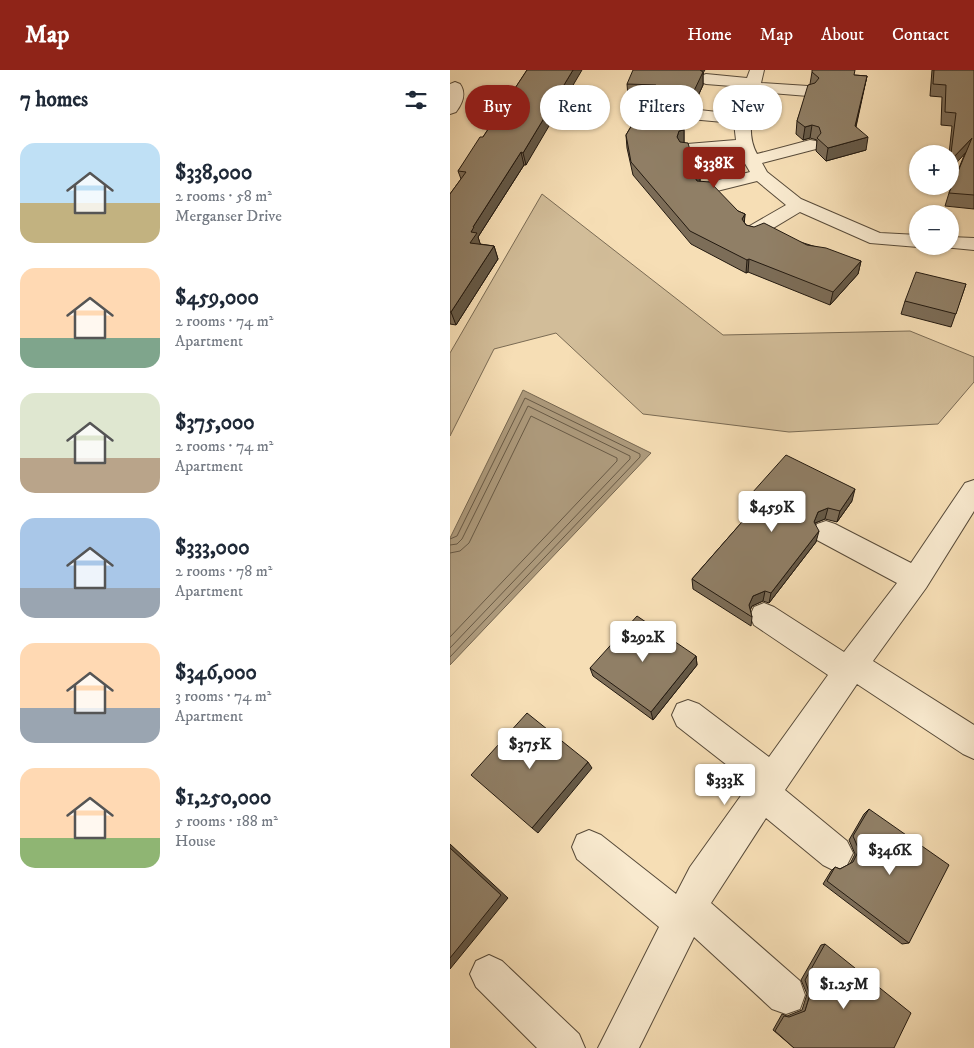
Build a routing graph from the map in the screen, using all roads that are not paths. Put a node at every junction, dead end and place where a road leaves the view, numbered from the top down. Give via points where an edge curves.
1 (706, 79) dead end
2 (754, 80) edge
3 (455, 87) dead end
4 (808, 91) edge
5 (450, 109) edge
6 (745, 130) edge
7 (810, 146) dead end
8 (687, 150) edge
9 (752, 160) junction
10 (705, 189) edge
11 (800, 204) junction
12 (754, 232) edge
13 (909, 241) edge
14 (959, 243) edge
15 (974, 244) edge
16 (974, 490) edge
17 (826, 532) dead end
18 (916, 579) junction
19 (764, 616) dead end
20 (851, 668) junction
21 (688, 715) dead end
22 (974, 743) edge
23 (768, 786) junction
24 (589, 846) dead end
25 (835, 853) dead end
26 (686, 915) junction
27 (489, 974) dead end
28 (786, 995) dead end
29 (565, 1048) edge
30 (618, 1048) edge

1 - 2 street
2 - 4 street
3 - 5 street
6 - 9 street
7 - 9 street
8 - 9 street
9 - 10 street
9 - 11 street
11 - 12 street
11 - 13 street via 877,239
14 - 15 street
16 - 18 street
17 - 18 street
18 - 20 street
19 - 20 street
20 - 22 street
20 - 23 street
21 - 23 street
23 - 25 street
23 - 26 street via 703,880
24 - 26 street
26 - 28 street
26 - 30 street
27 - 29 street

